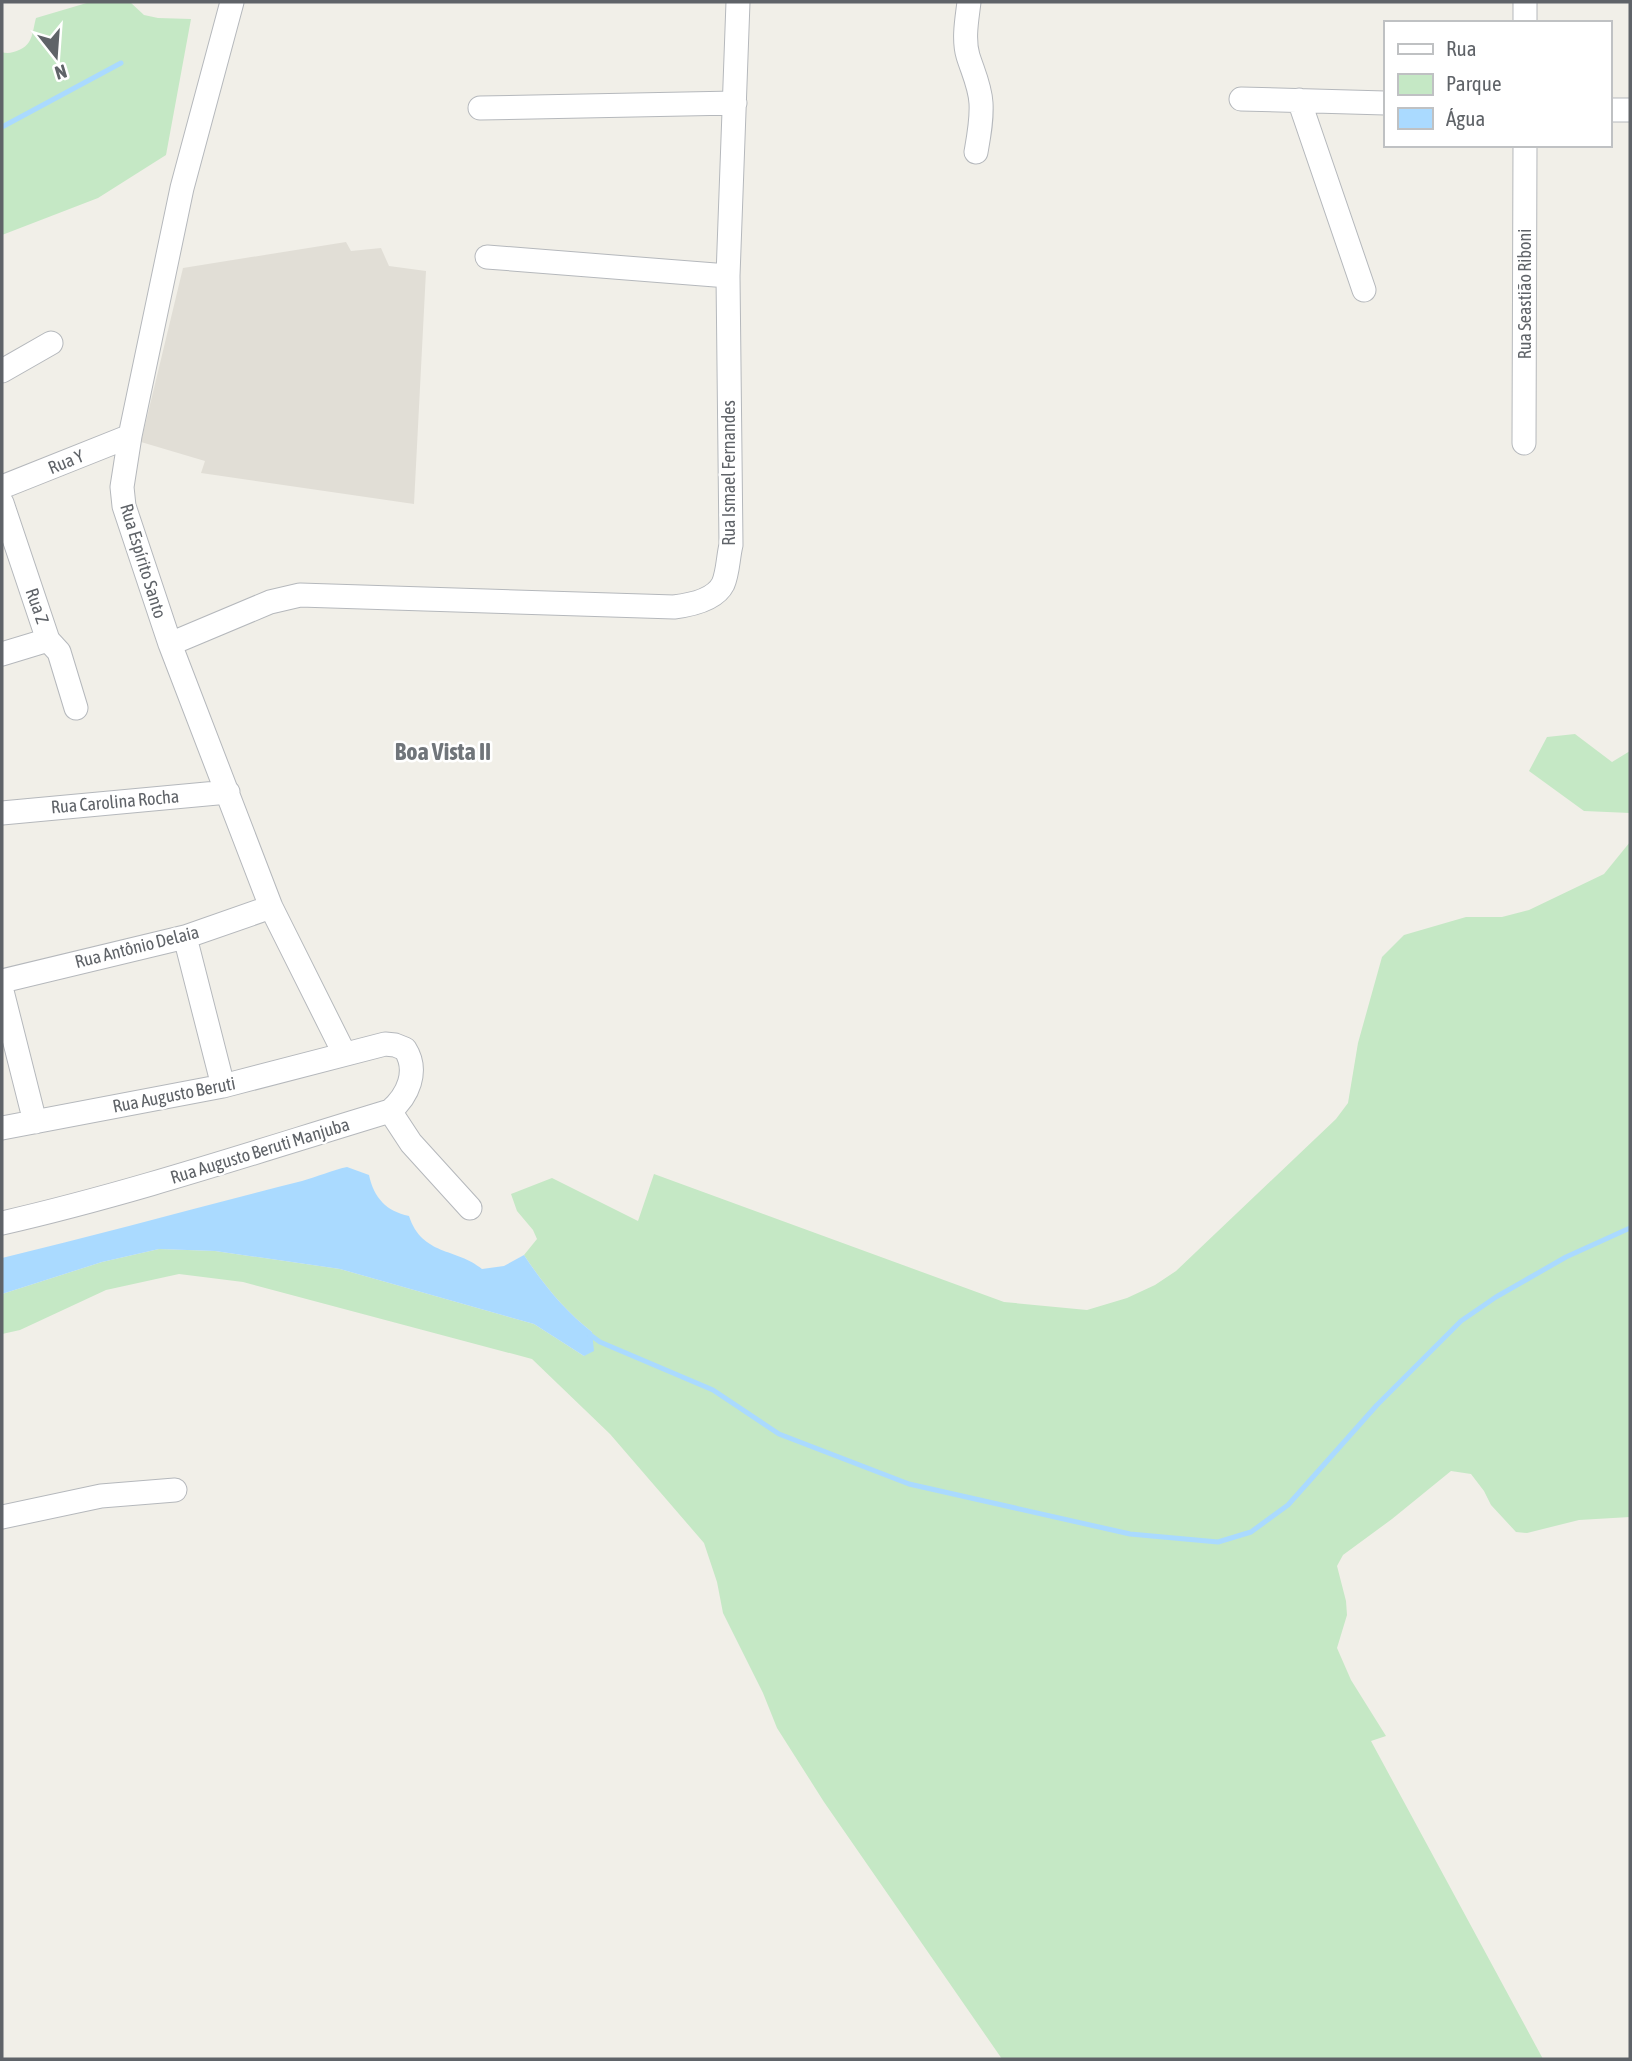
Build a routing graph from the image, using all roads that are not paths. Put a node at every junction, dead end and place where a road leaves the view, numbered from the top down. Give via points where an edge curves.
1 (232, 2) edge
2 (738, 2) edge
3 (969, 2) edge
4 (1525, 2) edge
5 (1525, 21) edge
6 (1241, 99) dead end
7 (1298, 100) junction
8 (734, 103) junction
9 (1384, 103) edge
10 (480, 108) dead end
11 (1611, 110) edge
12 (1630, 110) edge
13 (1525, 147) edge
14 (976, 152) dead end
15 (487, 257) dead end
16 (728, 276) junction
17 (1364, 290) dead end
18 (51, 343) dead end
19 (2, 371) edge
20 (130, 436) junction
21 (1524, 443) dead end
22 (2, 487) edge
23 (2, 503) edge
24 (48, 640) junction
25 (170, 644) junction
26 (2, 654) edge
27 (76, 708) dead end
28 (228, 792) junction
29 (2, 813) edge
30 (271, 907) junction
31 (185, 937) junction
32 (2, 981) edge
33 (2, 992) edge
34 (344, 1053) junction
35 (223, 1086) junction
36 (390, 1111) junction
37 (35, 1122) junction
38 (2, 1128) edge
39 (470, 1208) dead end
40 (2, 1223) edge
41 (175, 1490) dead end
42 (2, 1517) edge

1 - 20 street, Rua Espírito Santo via 182,188
2 - 8 street, Rua Ismael Fernandes
3 - 14 street via 967,53 981,102
4 - 5 street
6 - 7 street
7 - 9 street
7 - 17 street
8 - 10 street
8 - 16 street, Rua Ismael Fernandes
11 - 12 street
13 - 21 street, Rua Seastião Riboni
15 - 16 street
16 - 25 street, Rua Ismael Fernandes via 730,545 722,584 712,595 674,607 300,595 270,602
18 - 19 street
20 - 22 street, Rua Y
20 - 25 street, Rua Espírito Santo via 122,487 124,506
23 - 24 street, Rua Z
24 - 26 street
24 - 27 street, Rua Z via 59,652
25 - 28 street, Rua Espírito Santo
28 - 29 street, Rua Carolina Rocha
28 - 30 street, Rua Espírito Santo
30 - 31 street, Rua Antônio Delaia
30 - 34 street, Rua Espírito Santo
31 - 32 street, Rua Antônio Delaia
31 - 35 street
33 - 37 street
34 - 35 street, Rua Augusto Beruti
34 - 36 street via 385,1044 405,1049 411,1075 400,1103
35 - 37 street, Rua Augusto Beruti
36 - 39 street via 411,1143
36 - 40 street, Rua Augusto Beruti Manjuba via 157,1184
37 - 38 street, Rua Augusto Beruti
41 - 42 street via 101,1496

